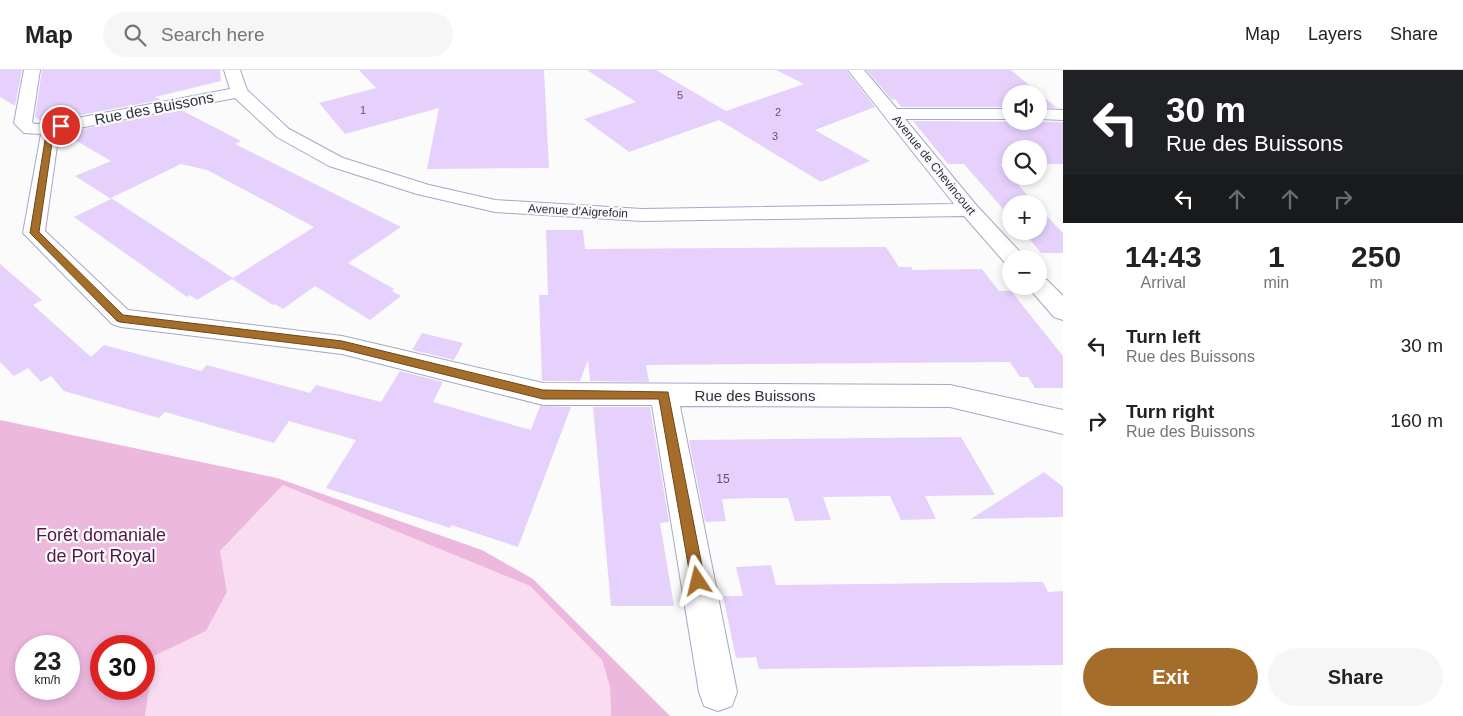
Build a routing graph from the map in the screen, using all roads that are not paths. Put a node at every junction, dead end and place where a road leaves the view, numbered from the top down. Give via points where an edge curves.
1 (32, 70) edge
2 (232, 70) edge
3 (856, 70) edge
4 (239, 92) junction
5 (892, 114) junction
6 (1002, 114) edge
7 (1047, 114) edge
8 (1063, 115) edge
9 (51, 128) junction
10 (970, 210) junction
11 (1006, 250) edge
12 (1047, 295) edge
13 (1063, 311) edge
14 (664, 395) junction
15 (1063, 422) edge
16 (718, 692) dead end

1 - 9 street via 23,123 30,129
2 - 4 street, Avenue d'Aigrefoin
3 - 5 street, Avenue de Chevincourt
4 - 9 street, Rue des Buissons
4 - 10 street, Avenue d'Aigrefoin via 283,133 336,162 424,190 495,206 642,215
5 - 6 street
5 - 10 street, Avenue de Chevincourt
7 - 8 street
9 - 14 street, Rue des Buissons via 34,233 120,318 342,345 543,394
10 - 11 street, Avenue de Chevincourt
12 - 13 street
14 - 15 street, Rue des Buissons via 950,396
14 - 16 street

